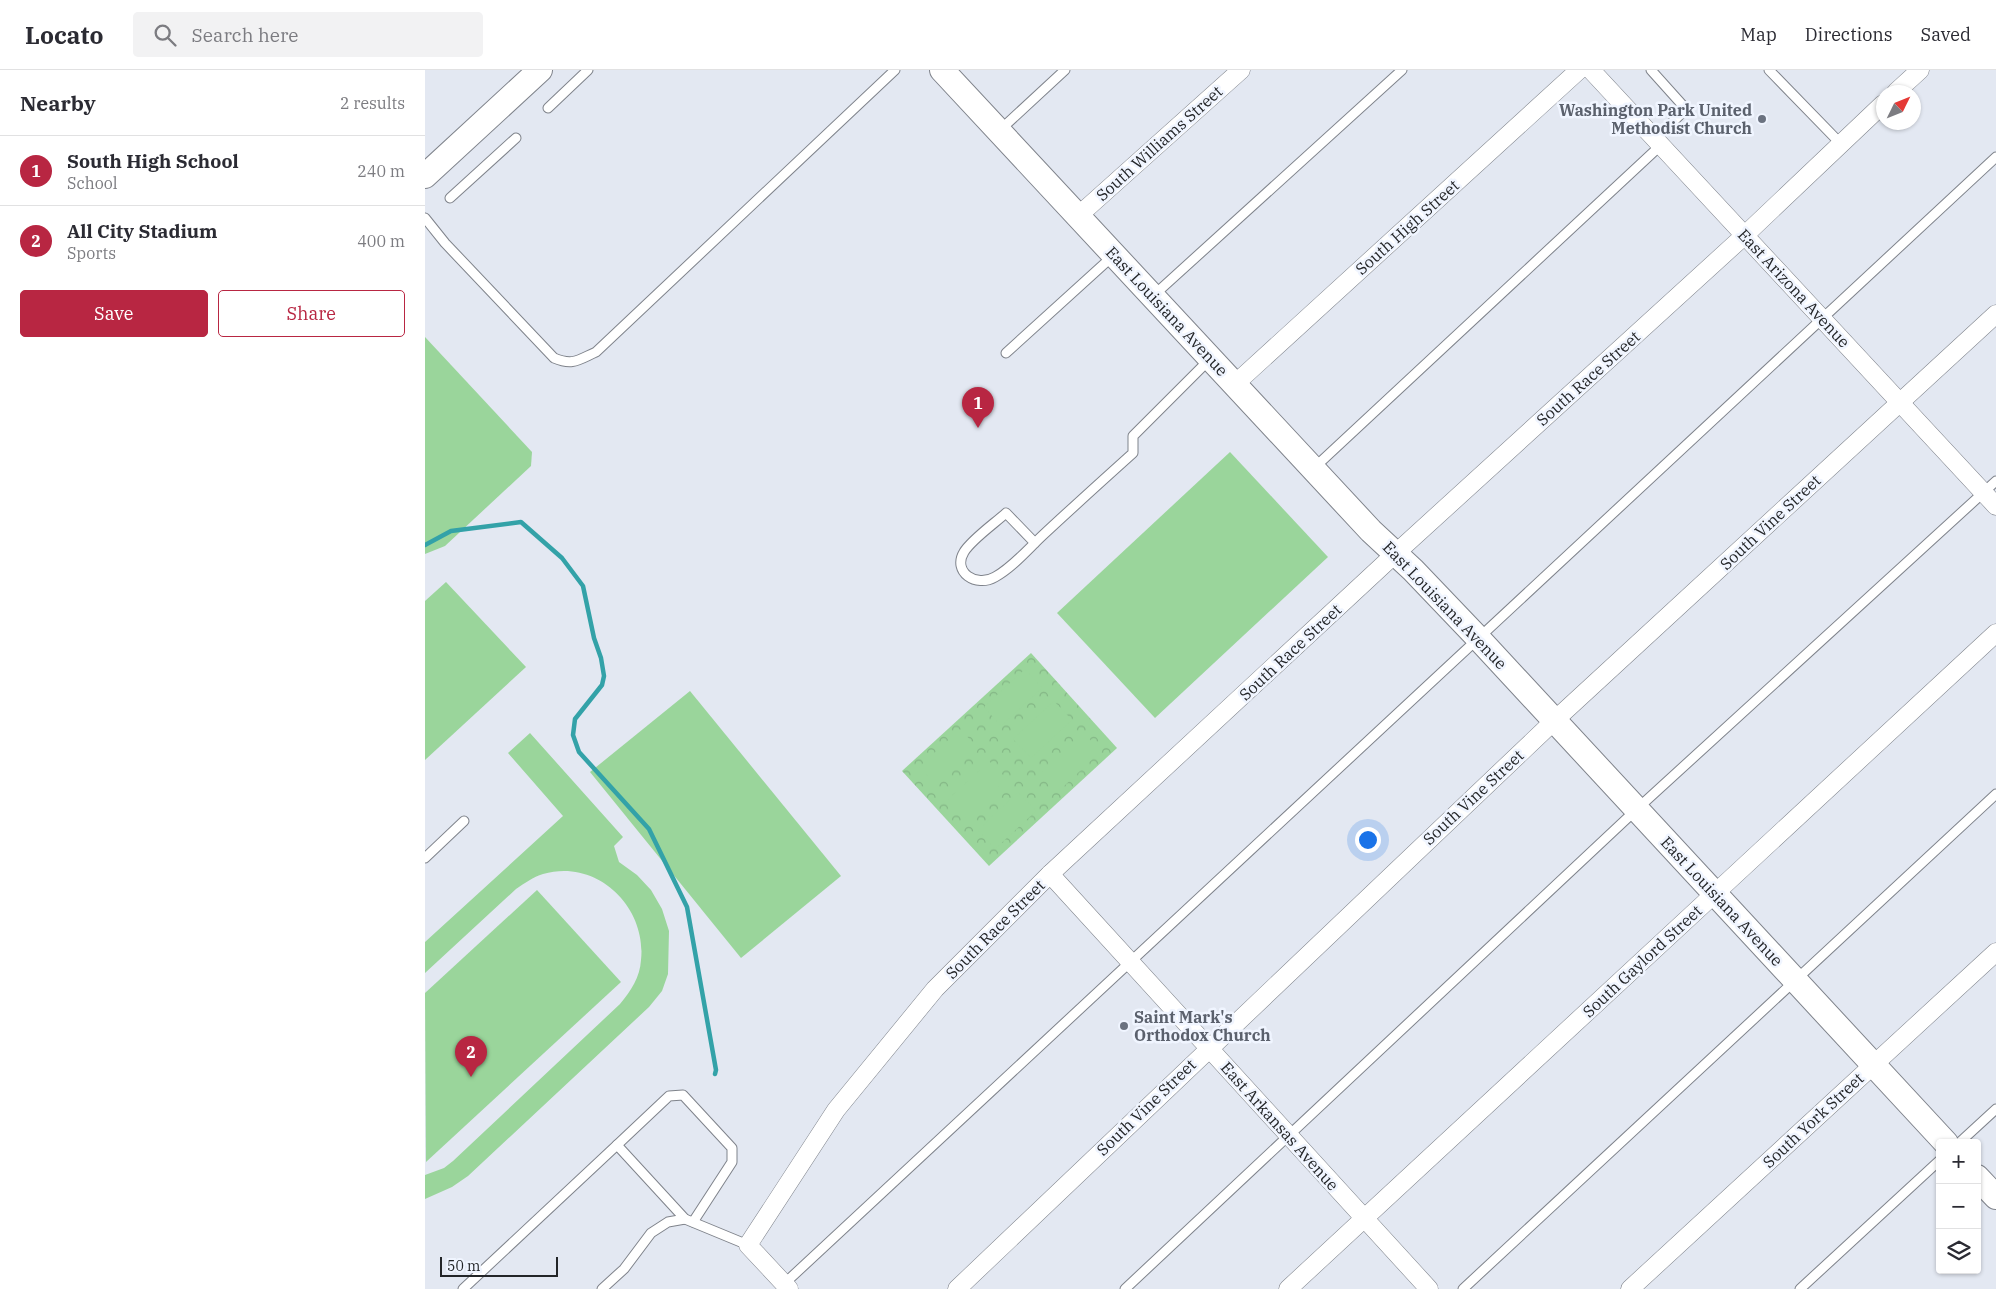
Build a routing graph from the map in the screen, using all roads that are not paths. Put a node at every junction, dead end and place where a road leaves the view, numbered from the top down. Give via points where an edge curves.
1 (540, 70) edge
2 (588, 70) edge
3 (895, 70) edge
4 (942, 70) edge
5 (1065, 70) edge
6 (1241, 70) edge
7 (1402, 70) edge
8 (1579, 70) edge
9 (1591, 70) edge
10 (1651, 70) edge
11 (1769, 70) edge
12 (1920, 70) edge
13 (1904, 85) edge
14 (548, 108) dead end
15 (1876, 111) edge
16 (999, 131) junction
17 (516, 138) dead end
18 (1658, 142) junction
19 (1841, 144) junction
20 (1996, 157) edge
21 (425, 176) edge
22 (449, 198) dead end
23 (1078, 216) junction
24 (425, 218) edge
25 (1745, 235) junction
26 (1114, 254) junction
27 (1153, 296) junction
28 (1996, 314) edge
29 (1822, 318) junction
30 (1006, 353) dead end
31 (1211, 358) junction
32 (1235, 384) junction
33 (1900, 402) junction
34 (1313, 468) junction
35 (1990, 487) edge
36 (1996, 506) edge
37 (1035, 543) junction
38 (1395, 554) junction
39 (1996, 633) edge
40 (1478, 638) junction
41 (1555, 720) junction
42 (1996, 794) edge
43 (1637, 809) junction
44 (464, 821) dead end
45 (425, 858) edge
46 (1050, 874) junction
47 (1715, 894) junction
48 (1996, 952) edge
49 (1132, 963) junction
50 (1795, 979) junction
51 (1209, 1047) junction
52 (1874, 1064) junction
53 (1996, 1109) edge
54 (1289, 1135) junction
55 (1941, 1139) edge
56 (1963, 1139) edge
57 (617, 1145) junction
58 (1936, 1164) edge
59 (1981, 1181) edge
60 (1996, 1197) edge
61 (1364, 1218) junction
62 (689, 1220) junction
63 (748, 1246) junction
64 (786, 1287) edge
65 (463, 1289) edge
66 (602, 1289) edge
67 (957, 1289) edge
68 (1125, 1289) edge
69 (1288, 1289) edge
70 (1429, 1289) edge
71 (1463, 1289) edge
72 (1630, 1289) edge
73 (1800, 1289) edge

1 - 21 street
2 - 14 lane
3 - 24 lane via 596,352 575,361 566,363 554,358
4 - 16 street, East Louisiana Avenue
5 - 16 lane
6 - 23 street, South Williams Street
7 - 27 lane
8 - 32 street, South High Street
9 - 18 street, East Arizona Avenue
10 - 18 lane via 1686,109
11 - 19 lane
12 - 13 street
15 - 19 street, South Race Street
16 - 23 street, East Louisiana Avenue
17 - 22 lane
18 - 25 street, East Arizona Avenue
18 - 34 lane
19 - 25 street, South Race Street
20 - 29 lane
23 - 26 street, East Louisiana Avenue
25 - 29 street, East Arizona Avenue
25 - 38 street, South Race Street
26 - 27 street, East Louisiana Avenue
26 - 30 lane
27 - 31 street, East Louisiana Avenue
28 - 33 street, South Vine Street
29 - 33 street, East Arizona Avenue
29 - 40 lane
31 - 32 street, East Louisiana Avenue
31 - 37 lane via 1133,436 1133,453
32 - 34 street, East Louisiana Avenue
33 - 35 street, East Arizona Avenue
33 - 41 street, South Vine Street
34 - 38 street, East Louisiana Avenue
35 - 36 street, East Arizona Avenue
35 - 43 lane
37 - 37 lane via 1000,574 986,581 971,579 962,569 960,560 965,550 1006,513
38 - 40 street, East Louisiana Avenue
38 - 46 street, South Race Street
39 - 47 street, South Gaylord Street
40 - 41 street, East Louisiana Avenue
40 - 49 lane
41 - 43 street, East Louisiana Avenue
41 - 51 street, South Vine Street
42 - 50 lane
43 - 47 street, East Louisiana Avenue
43 - 54 lane
44 - 45 lane
46 - 49 street, East Arkansas Avenue
46 - 63 street, South Race Street via 935,989 836,1110
47 - 50 street, East Louisiana Avenue
47 - 61 street, South Gaylord Street
48 - 52 street, South York Street
49 - 51 street, East Arkansas Avenue
49 - 64 lane
50 - 52 street, East Louisiana Avenue
50 - 71 lane
51 - 54 street, East Arkansas Avenue
51 - 67 street, South Vine Street
52 - 55 street, East Louisiana Avenue
52 - 72 street, South York Street
53 - 56 lane
54 - 61 street, East Arkansas Avenue
54 - 68 lane
57 - 62 lane
57 - 62 lane via 669,1096 683,1095 732,1148 732,1162
57 - 65 lane
58 - 73 lane
59 - 60 street
61 - 69 street, South Gaylord Street
61 - 70 street, East Arkansas Avenue
62 - 63 lane
62 - 66 lane via 668,1222 651,1233 624,1268
63 - 64 street

